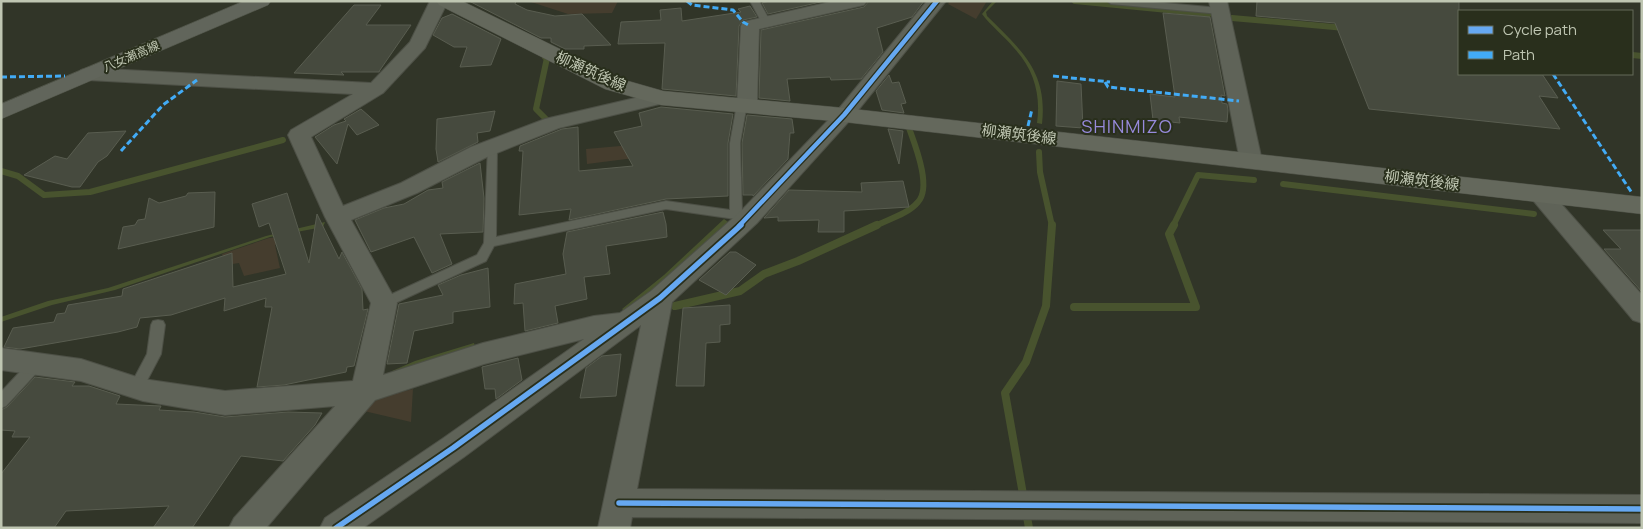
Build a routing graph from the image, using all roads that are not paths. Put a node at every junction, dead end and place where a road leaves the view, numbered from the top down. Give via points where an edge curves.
1 (261, 1) edge
2 (440, 1) edge
3 (446, 1) edge
4 (754, 1) edge
5 (858, 1) edge
6 (937, 1) edge
7 (1111, 1) edge
8 (1219, 6) edge
9 (766, 21) junction
10 (88, 74) junction
11 (376, 89) junction
12 (661, 98) junction
13 (744, 105) junction
14 (1, 112) edge
15 (844, 114) junction
16 (492, 147) junction
17 (1251, 161) junction
18 (1540, 194) junction
19 (1642, 206) edge
20 (742, 216) junction
21 (337, 217) junction
22 (490, 243) junction
23 (660, 298) junction
24 (384, 303) junction
25 (1642, 314) edge
26 (626, 322) junction
27 (158, 325) dead end
28 (1, 359) edge
29 (36, 364) junction
30 (136, 388) junction
31 (365, 392) junction
32 (1, 402) edge
33 (1642, 509) edge
34 (617, 515) edge
35 (245, 528) edge
36 (336, 528) edge

1 - 10 main road, 八女瀬高線
2 - 11 street via 418,44
3 - 12 main road, 柳瀬筑後線 via 613,84
4 - 9 lane
5 - 9 street
6 - 15 street
7 - 8 lane
8 - 17 street
9 - 13 street via 750,26
10 - 11 street
10 - 14 main road, 八女瀬高線
11 - 21 street via 299,136
12 - 13 main road, 柳瀬筑後線
12 - 16 street via 552,123
13 - 15 main road, 柳瀬筑後線
13 - 20 lane via 735,143
15 - 17 main road, 柳瀬筑後線
15 - 20 street
16 - 21 street via 409,188
16 - 22 lane
17 - 18 main road, 柳瀬筑後線
18 - 19 main road, 柳瀬筑後線
18 - 25 street
20 - 22 lane via 666,205
20 - 23 street
21 - 24 street
22 - 24 lane via 482,258
23 - 26 street
23 - 34 street
24 - 31 street
26 - 31 street via 594,326 483,354
26 - 36 street via 453,448
27 - 30 lane via 154,354
28 - 29 street
29 - 30 street via 81,370
29 - 32 lane
30 - 31 street via 225,403
31 - 35 street
33 - 34 street

